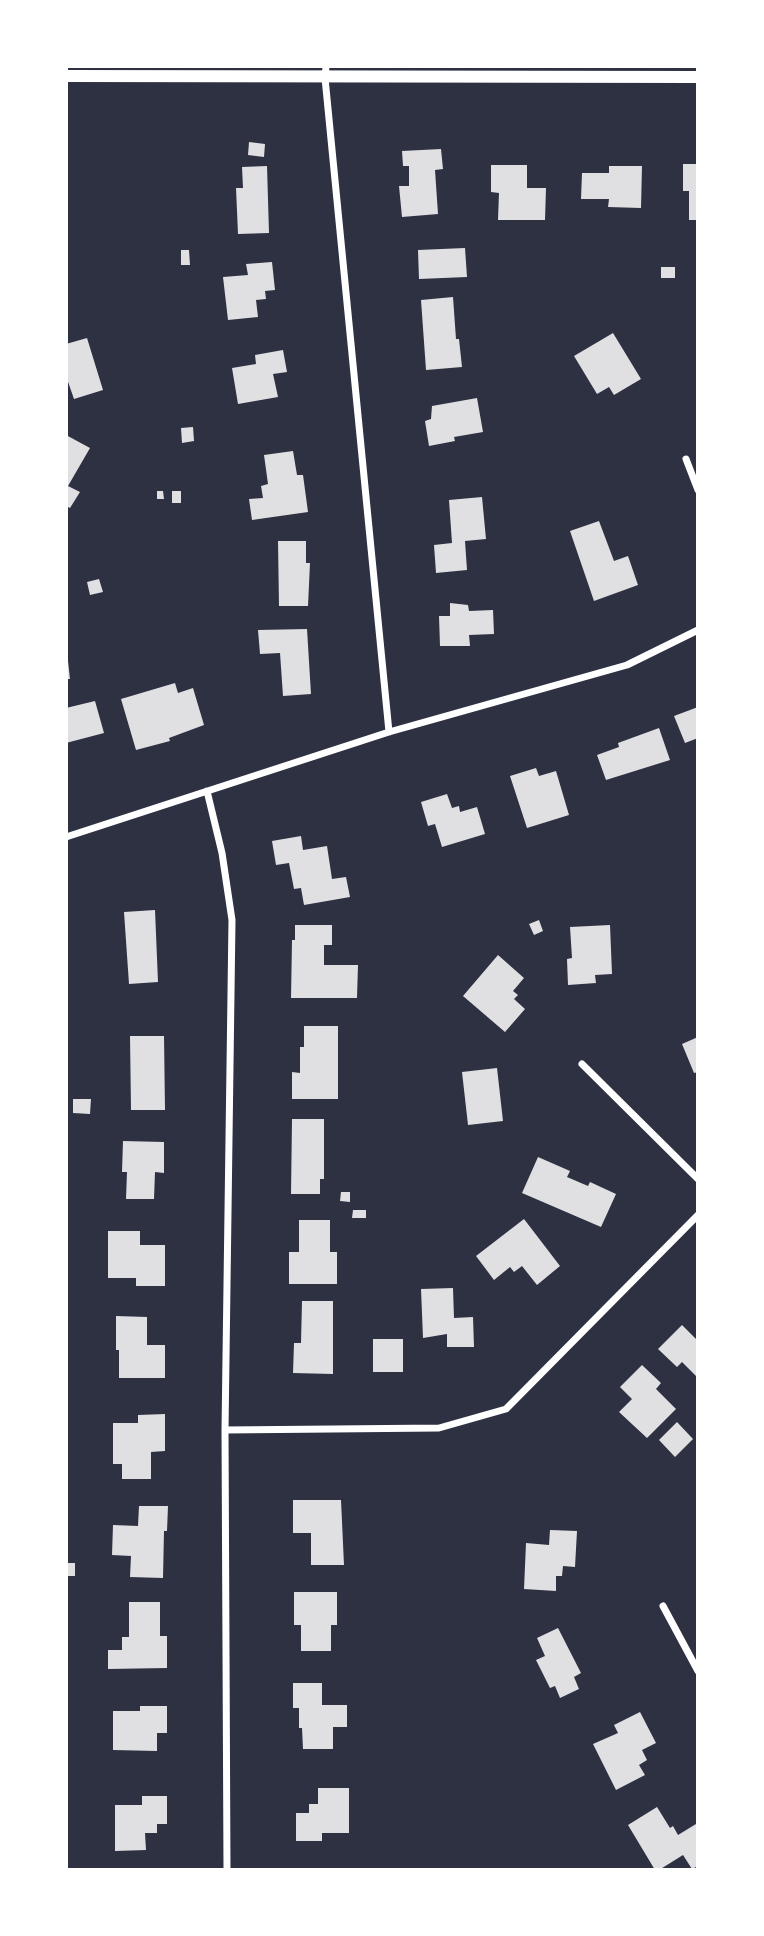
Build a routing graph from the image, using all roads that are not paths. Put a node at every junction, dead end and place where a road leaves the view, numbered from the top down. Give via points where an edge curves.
1 (325, 72) edge
2 (66, 76) edge
3 (698, 77) edge
4 (686, 459) dead end
5 (698, 490) edge
6 (698, 630) edge
7 (389, 732) junction
8 (207, 791) junction
9 (66, 837) edge
10 (582, 1064) dead end
11 (698, 1179) edge
12 (698, 1214) edge
13 (225, 1430) junction
14 (663, 1606) dead end
15 (698, 1671) edge
16 (227, 1870) edge

1 - 2 street
1 - 3 street
1 - 7 street
4 - 5 street
6 - 7 street via 626,665
7 - 8 street
8 - 9 street
8 - 13 street via 232,920
10 - 11 street
12 - 13 street via 506,1409 439,1428
13 - 16 street
14 - 15 street

